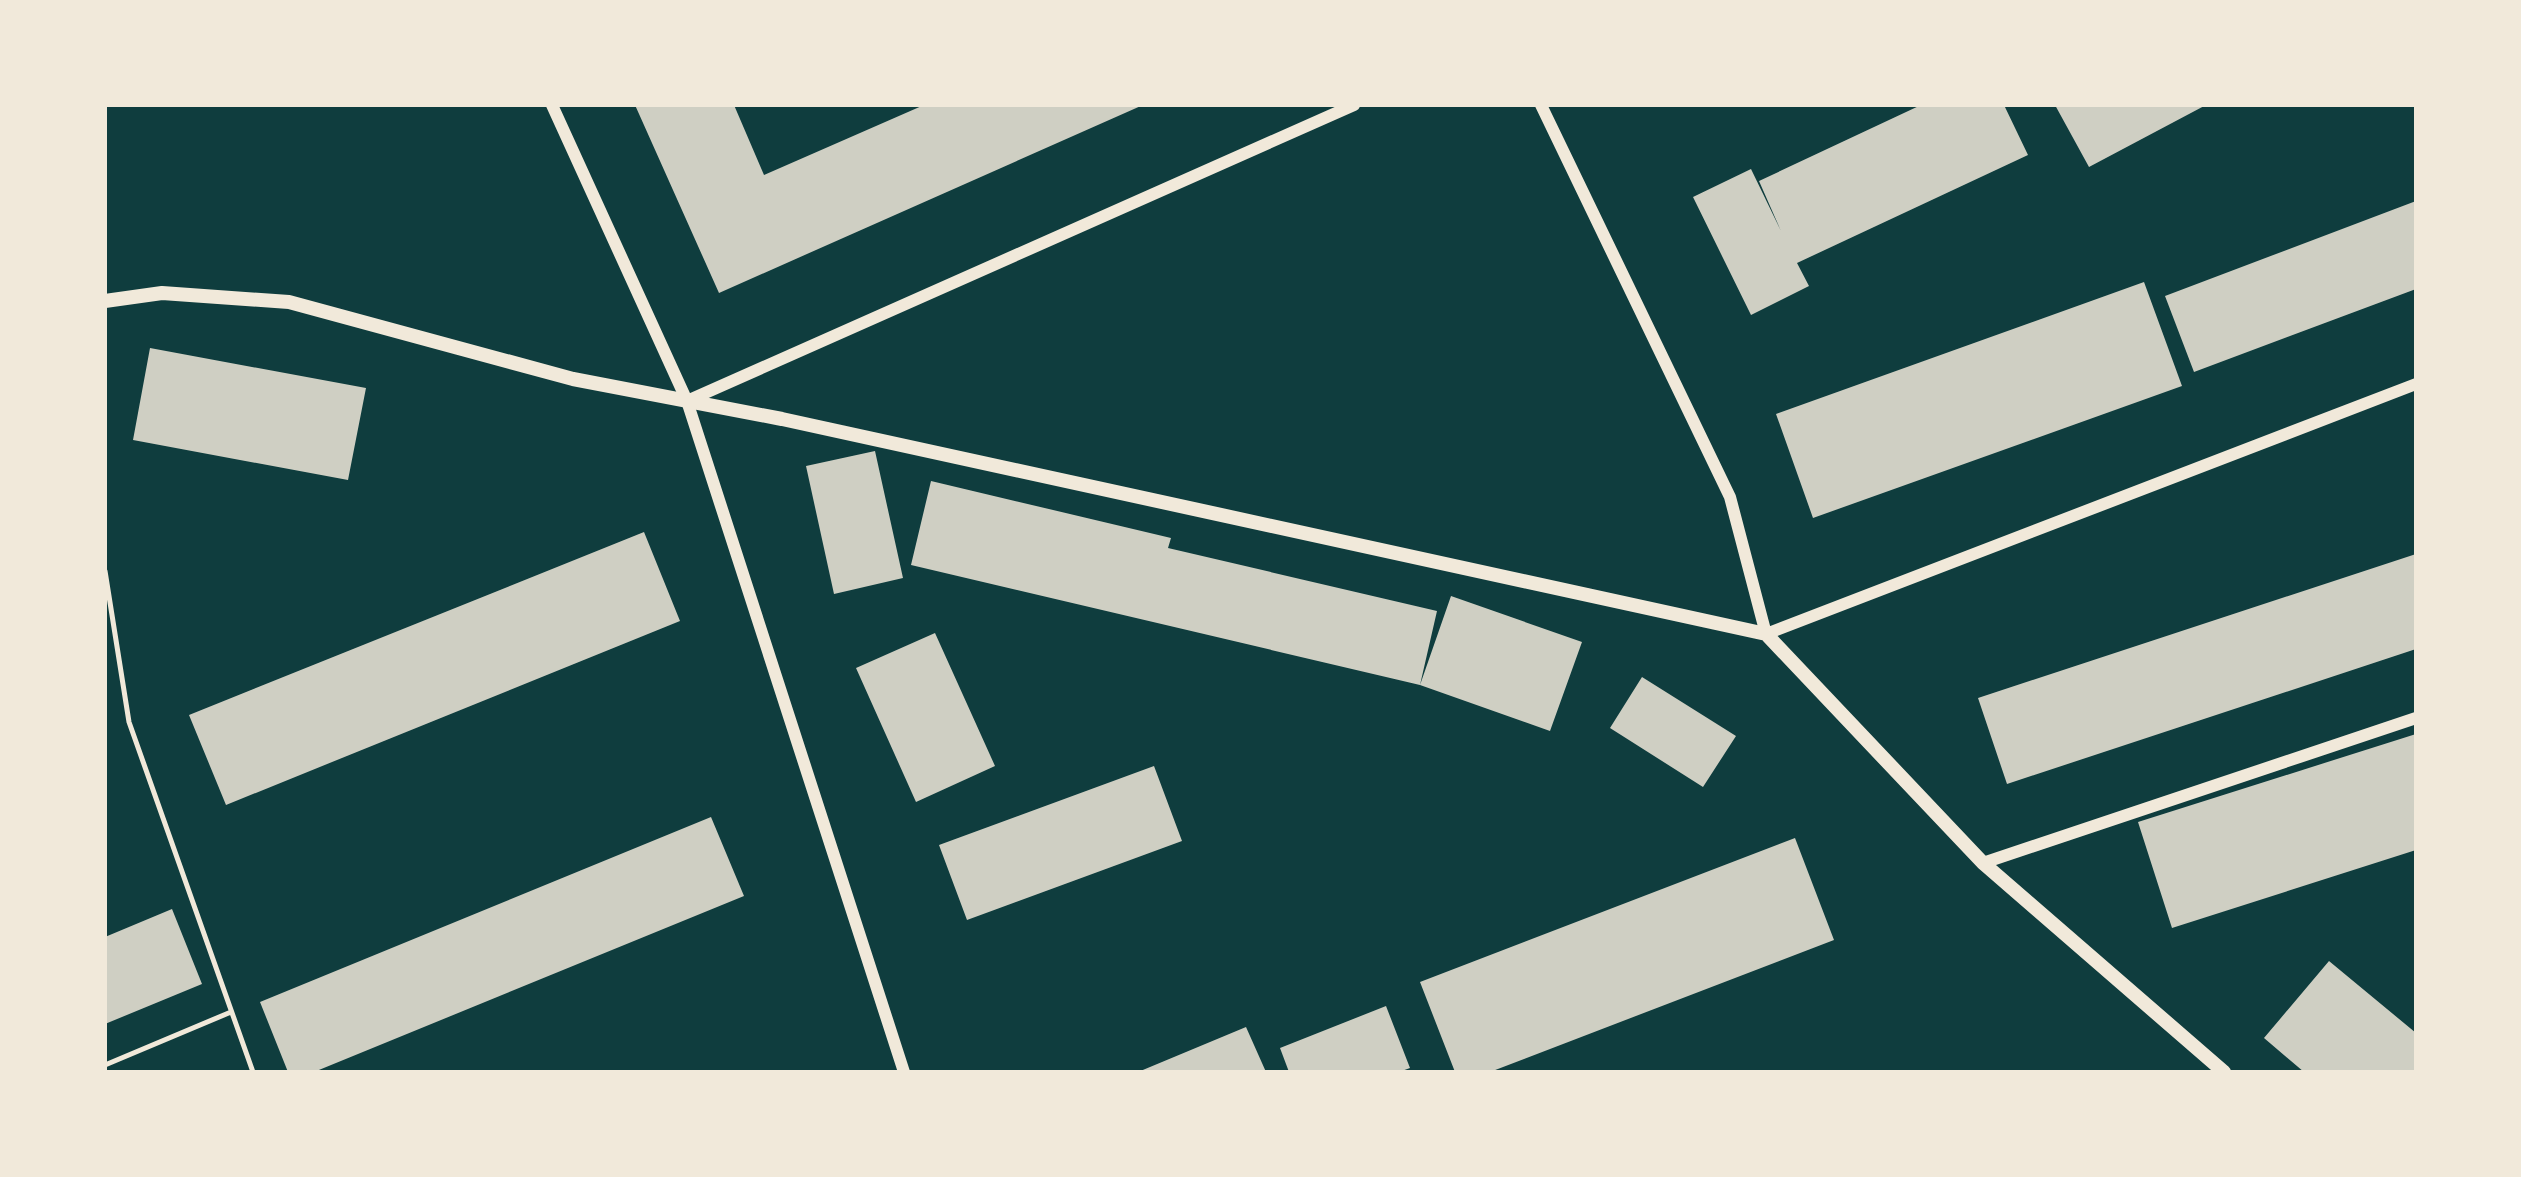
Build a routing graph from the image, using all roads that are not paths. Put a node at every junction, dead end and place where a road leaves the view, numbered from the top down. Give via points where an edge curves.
1 (552, 105) edge
2 (1353, 105) edge
3 (1541, 105) edge
4 (105, 301) edge
5 (2416, 384) edge
6 (687, 401) junction
7 (105, 571) edge
8 (1766, 634) junction
9 (2416, 718) edge
10 (1983, 863) junction
11 (231, 1012) junction
12 (105, 1065) edge
13 (253, 1072) edge
14 (904, 1072) edge
15 (2224, 1072) edge

1 - 6 street
2 - 6 street
3 - 8 street via 1730,497
4 - 6 main road via 162,293 289,302 573,379
5 - 8 street
6 - 8 main road
6 - 14 street
7 - 11 lane via 129,722
8 - 10 main road
9 - 10 street
10 - 15 main road
11 - 12 lane
11 - 13 lane

